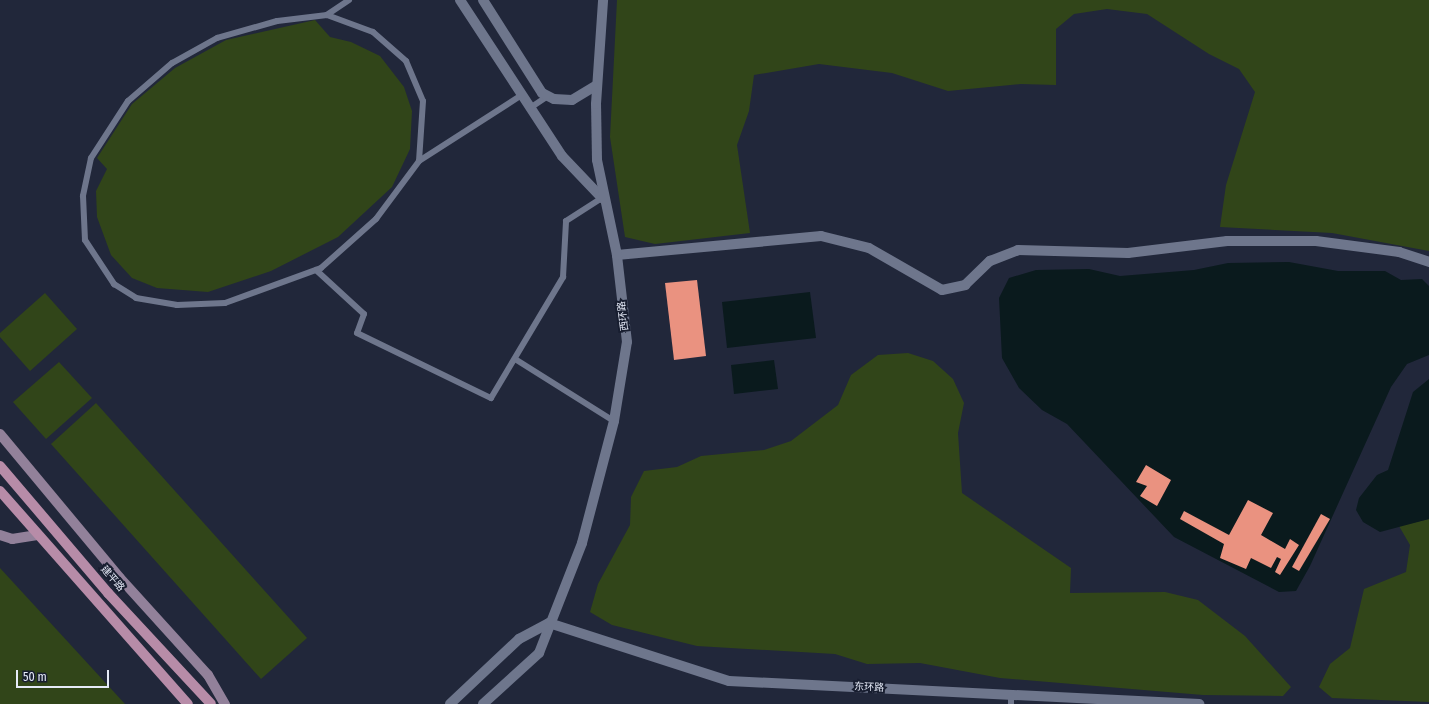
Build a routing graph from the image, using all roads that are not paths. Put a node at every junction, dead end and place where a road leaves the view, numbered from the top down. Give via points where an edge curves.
1 (349, 0) edge
2 (460, 0) edge
3 (483, 0) edge
4 (603, 0) edge
5 (327, 15) junction
6 (597, 85) junction
7 (522, 95) junction
8 (548, 96) junction
9 (530, 108) junction
10 (419, 161) junction
11 (602, 198) junction
12 (617, 255) junction
13 (1429, 262) edge
14 (316, 270) junction
15 (515, 359) junction
16 (614, 421) junction
17 (0, 434) edge
18 (0, 466) edge
19 (0, 492) edge
20 (0, 535) edge
21 (36, 535) junction
22 (549, 623) junction
23 (1011, 699) edge
24 (188, 704) edge
25 (211, 704) edge
26 (225, 704) edge
27 (450, 704) edge
28 (483, 704) edge
29 (1199, 704) edge

1 - 5 lane
2 - 7 street
3 - 8 street via 542,93
4 - 6 street, 西环路
5 - 10 lane via 373,32 406,61 423,101
5 - 14 lane via 278,21 217,38 172,63 128,101 91,158 83,196 85,240 114,284 136,298 177,305 225,303
6 - 8 street via 572,100
6 - 11 street, 西环路 via 597,160
7 - 9 street
7 - 10 lane
8 - 9 lane
9 - 11 street via 562,156
10 - 14 lane via 376,219
11 - 12 street, 西环路
11 - 15 lane via 566,221 563,277
12 - 13 street via 821,236 869,248 942,290 965,285 990,261 1018,250 1128,253 1227,241 1316,241 1399,252
12 - 16 street, 西环路 via 627,342
14 - 15 lane via 364,314 357,332 491,398
15 - 16 lane
16 - 22 street, 西环路 via 582,542
17 - 26 street via 120,578 208,675
18 - 25 main road, 建平路 via 108,593
19 - 21 main road
20 - 21 street via 12,540
21 - 24 main road
22 - 23 street, 东环路 via 729,681
22 - 27 street via 518,639
22 - 28 street, 西环路 via 539,653
23 - 29 street, 东环路

